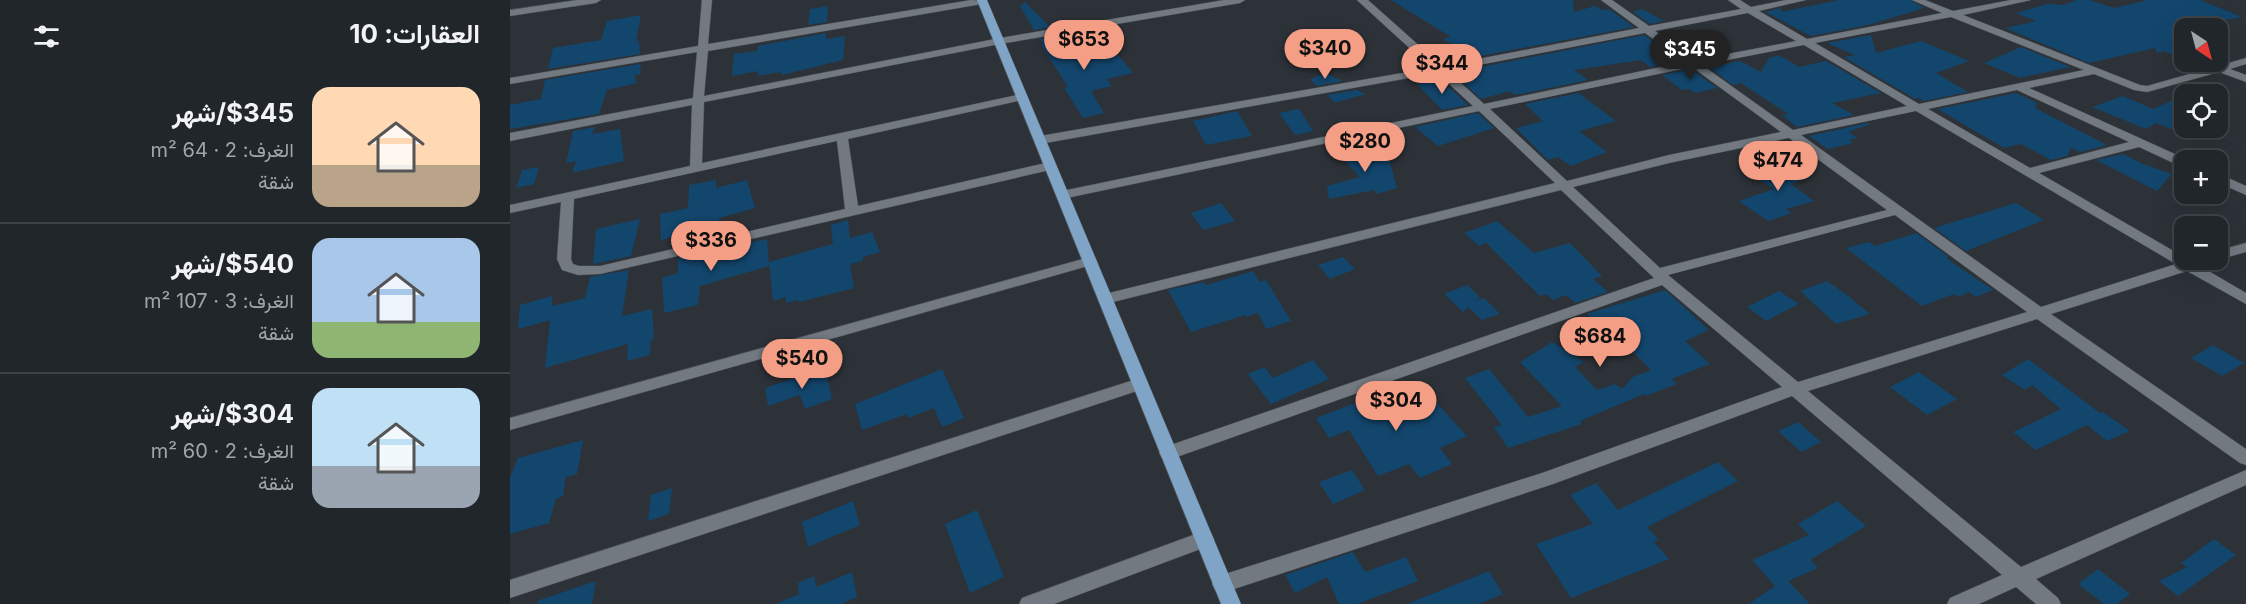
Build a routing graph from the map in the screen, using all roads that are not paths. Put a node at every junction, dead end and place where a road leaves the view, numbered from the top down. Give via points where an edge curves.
1 (597, 0) edge
2 (707, 0) edge
3 (982, 0) edge
4 (1240, 0) edge
5 (1362, 0) edge
6 (1606, 0) edge
7 (1733, 0) edge
8 (1801, 0) edge
9 (1917, 0) edge
10 (2026, 0) edge
11 (1191, 4) edge
12 (1750, 10) junction
13 (510, 13) edge
14 (1950, 14) junction
15 (1648, 30) junction
16 (1000, 41) junction
17 (1805, 42) junction
18 (704, 49) junction
19 (2246, 61) edge
20 (1695, 63) junction
21 (2228, 66) edge
22 (1438, 70) junction
23 (2094, 71) junction
24 (2205, 72) edge
25 (2228, 72) edge
26 (2246, 79) edge
27 (510, 81) edge
28 (2018, 87) junction
29 (1022, 97) junction
30 (698, 100) junction
31 (1480, 106) junction
32 (1917, 107) junction
33 (1792, 134) junction
34 (842, 136) junction
35 (510, 137) edge
36 (1040, 140) junction
37 (2140, 143) junction
38 (2174, 158) edge
39 (1050, 166) junction
40 (696, 168) junction
41 (2027, 172) junction
42 (2228, 182) edge
43 (1562, 185) junction
44 (2246, 190) edge
45 (1062, 195) junction
46 (568, 196) junction
47 (510, 209) edge
48 (852, 210) junction
49 (1897, 211) junction
50 (2246, 247) edge
51 (2228, 253) edge
52 (2174, 258) edge
53 (1090, 261) junction
54 (2174, 269) edge
55 (2195, 270) edge
56 (1660, 276) junction
57 (1105, 299) junction
58 (2246, 299) edge
59 (2039, 313) junction
60 (1140, 384) junction
61 (1794, 389) junction
62 (510, 424) edge
63 (2242, 452) edge
64 (1168, 453) junction
65 (2246, 477) edge
66 (1204, 539) junction
67 (2018, 576) junction
68 (1222, 584) junction
69 (510, 589) edge
70 (1029, 604) edge
71 (1231, 604) edge
72 (1957, 604) edge
73 (2051, 604) edge

1 - 13 street
2 - 18 street
3 - 16 main road
3 - 18 street
4 - 11 street
5 - 22 street
6 - 15 street
7 - 12 street
8 - 12 street
9 - 14 street
10 - 14 street
11 - 16 street
12 - 15 street
12 - 17 street
14 - 17 street
14 - 23 street
15 - 20 street
15 - 22 street
16 - 29 main road
16 - 30 street
17 - 20 street
17 - 32 street
18 - 27 street
18 - 30 street
19 - 21 street
20 - 31 street
20 - 33 street
22 - 31 street
22 - 36 street
23 - 24 street via 2143,89
23 - 28 street
25 - 26 street
28 - 32 street
28 - 37 street
29 - 34 street
29 - 36 main road
30 - 35 street
30 - 40 street
31 - 43 street
31 - 45 street
32 - 33 street
32 - 41 street
33 - 43 street
33 - 49 street
34 - 40 street
34 - 48 street
36 - 39 main road
37 - 38 street
37 - 41 street
39 - 45 main road
39 - 48 street
40 - 46 street
41 - 52 street
42 - 44 street
43 - 56 street
43 - 57 street
45 - 53 main road
46 - 47 street
46 - 48 street via 564,259 567,267 578,271 638,263
49 - 56 street
49 - 59 street
50 - 51 street
53 - 57 main road
53 - 62 street
54 - 59 street
55 - 58 street
56 - 61 street
56 - 64 street
57 - 60 main road
59 - 61 street
59 - 63 street
60 - 64 main road
60 - 69 street
61 - 67 street
61 - 68 street via 1547,479
64 - 66 main road
65 - 67 street
66 - 68 main road
66 - 70 street
67 - 72 street
67 - 73 street
68 - 71 main road

